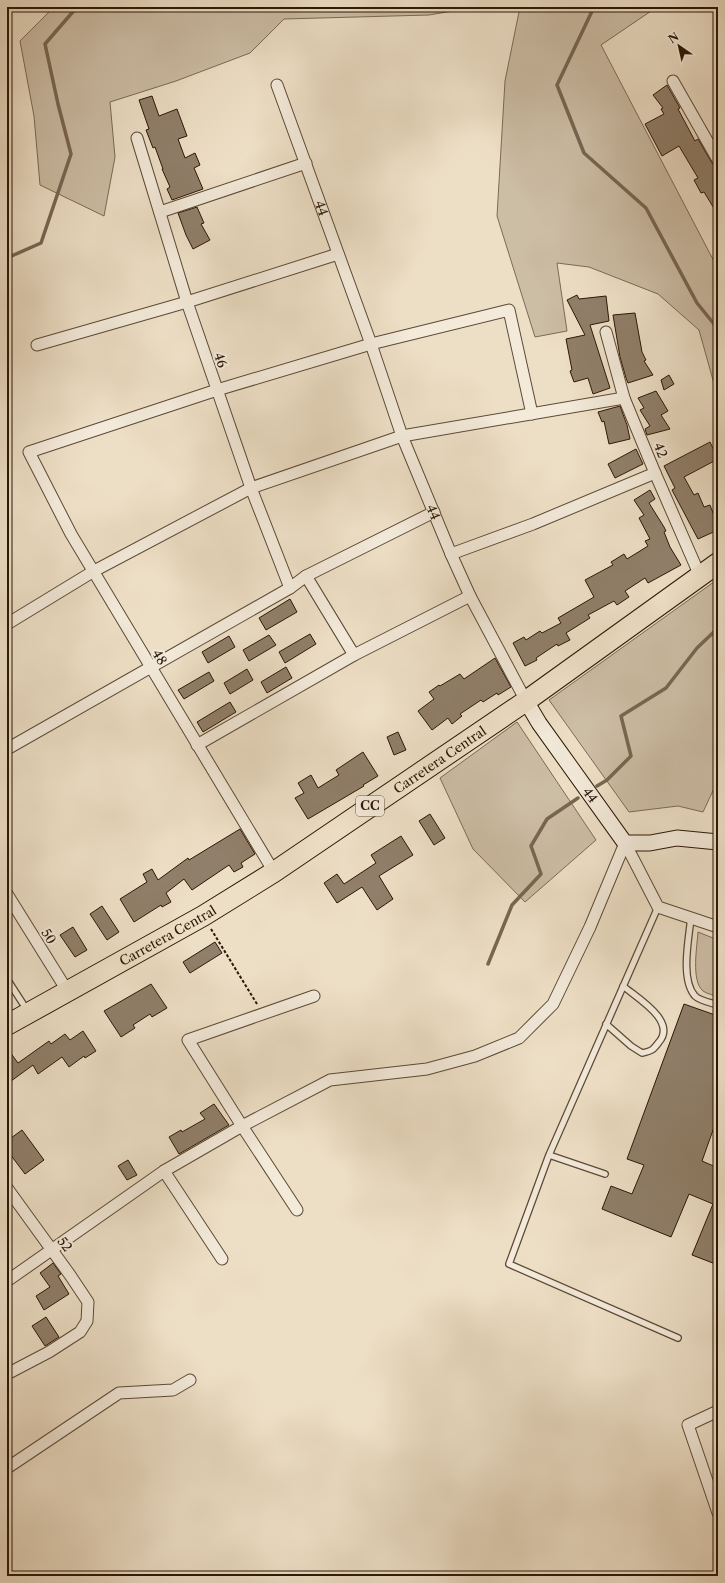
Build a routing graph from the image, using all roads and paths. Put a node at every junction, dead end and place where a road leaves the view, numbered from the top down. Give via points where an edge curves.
1 (673, 81) dead end
2 (278, 85) dead end
3 (137, 138) dead end
4 (718, 160) edge
5 (306, 163) junction
6 (160, 212) junction
7 (338, 254) junction
8 (187, 302) junction
9 (606, 332) dead end
10 (371, 344) junction
11 (37, 345) dead end
12 (217, 390) junction
13 (624, 398) junction
14 (532, 414) junction
15 (402, 436) junction
16 (655, 473) junction
17 (251, 488) junction
18 (434, 512) junction
19 (450, 554) junction
20 (718, 563) edge
21 (94, 571) junction
22 (306, 576) junction
23 (700, 576) junction
24 (290, 588) junction
25 (470, 596) junction
26 (7, 624) edge
27 (354, 655) junction
28 (150, 667) junction
29 (526, 702) junction
30 (197, 746) junction
31 (7, 749) edge
32 (718, 842) edge
33 (625, 843) junction
34 (274, 872) junction
35 (7, 894) edge
36 (658, 907) junction
37 (203, 916) junction
38 (691, 917) junction
39 (718, 927) edge
40 (7, 979) edge
41 (623, 986) junction
42 (68, 992) junction
43 (314, 996) dead end
44 (718, 1005) edge
45 (263, 1014) junction
46 (14, 1020) edge
47 (606, 1024) junction
48 (242, 1126) junction
49 (549, 1155) junction
50 (164, 1171) junction
51 (605, 1174) dead end
52 (7, 1188) edge
53 (297, 1210) dead end
54 (52, 1251) junction
55 (222, 1259) dead end
56 (7, 1281) edge
57 (678, 1338) dead end
58 (7, 1374) edge
59 (190, 1380) dead end
60 (718, 1411) edge
61 (7, 1468) edge
62 (718, 1513) edge

1 - 4 street
2 - 5 street, 44
3 - 6 street, 46
5 - 6 street
5 - 7 street, 44
6 - 8 street, 46
7 - 8 street
7 - 10 street, 44
8 - 11 street
8 - 12 street, 46
9 - 13 street, 42
10 - 12 street
10 - 14 street via 509,310
10 - 15 street, 44
12 - 17 street, 46
12 - 21 street, 48 via 30,452 71,534
13 - 14 street
13 - 16 street, 42
14 - 15 street
15 - 17 street
15 - 18 street, 44
16 - 19 street via 533,524
16 - 23 street, 42
17 - 21 street
17 - 24 street, 46
18 - 19 street, 44
18 - 22 street
19 - 25 street, 44
20 - 23 highway, Carretera Central / CC
21 - 26 street
21 - 28 street, 48
22 - 24 street
22 - 27 street
23 - 29 highway, Carretera Central / CC
24 - 28 street
25 - 27 street
25 - 29 street, 44
27 - 30 street
28 - 30 street, 48
28 - 31 street
29 - 33 street, 44
29 - 34 highway, Carretera Central / CC
30 - 34 street, 48
32 - 33 street via 677,838 650,843
33 - 36 street, 44
33 - 48 street via 590,927 553,1004 519,1038 475,1056 426,1069 330,1080
34 - 37 highway, Carretera Central / CC
35 - 42 street, 50
36 - 38 street
36 - 41 lane
37 - 42 highway, Carretera Central / CC
37 - 45 path
38 - 39 street
38 - 44 lane via 686,972 690,986 696,997
40 - 46 lane
41 - 47 lane
41 - 47 lane via 656,1013 663,1022 661,1040 651,1052 642,1053
42 - 46 highway, Carretera Central / CC
43 - 45 street
45 - 48 street via 188,1040
47 - 49 lane
48 - 50 street
48 - 53 street
49 - 51 lane
49 - 57 lane via 509,1264
50 - 54 street
50 - 55 street
52 - 54 street, 52
54 - 56 street
54 - 58 street, 52 via 88,1302 87,1321 80,1332 63,1344
59 - 61 street via 173,1390 118,1393
60 - 62 street via 688,1425

